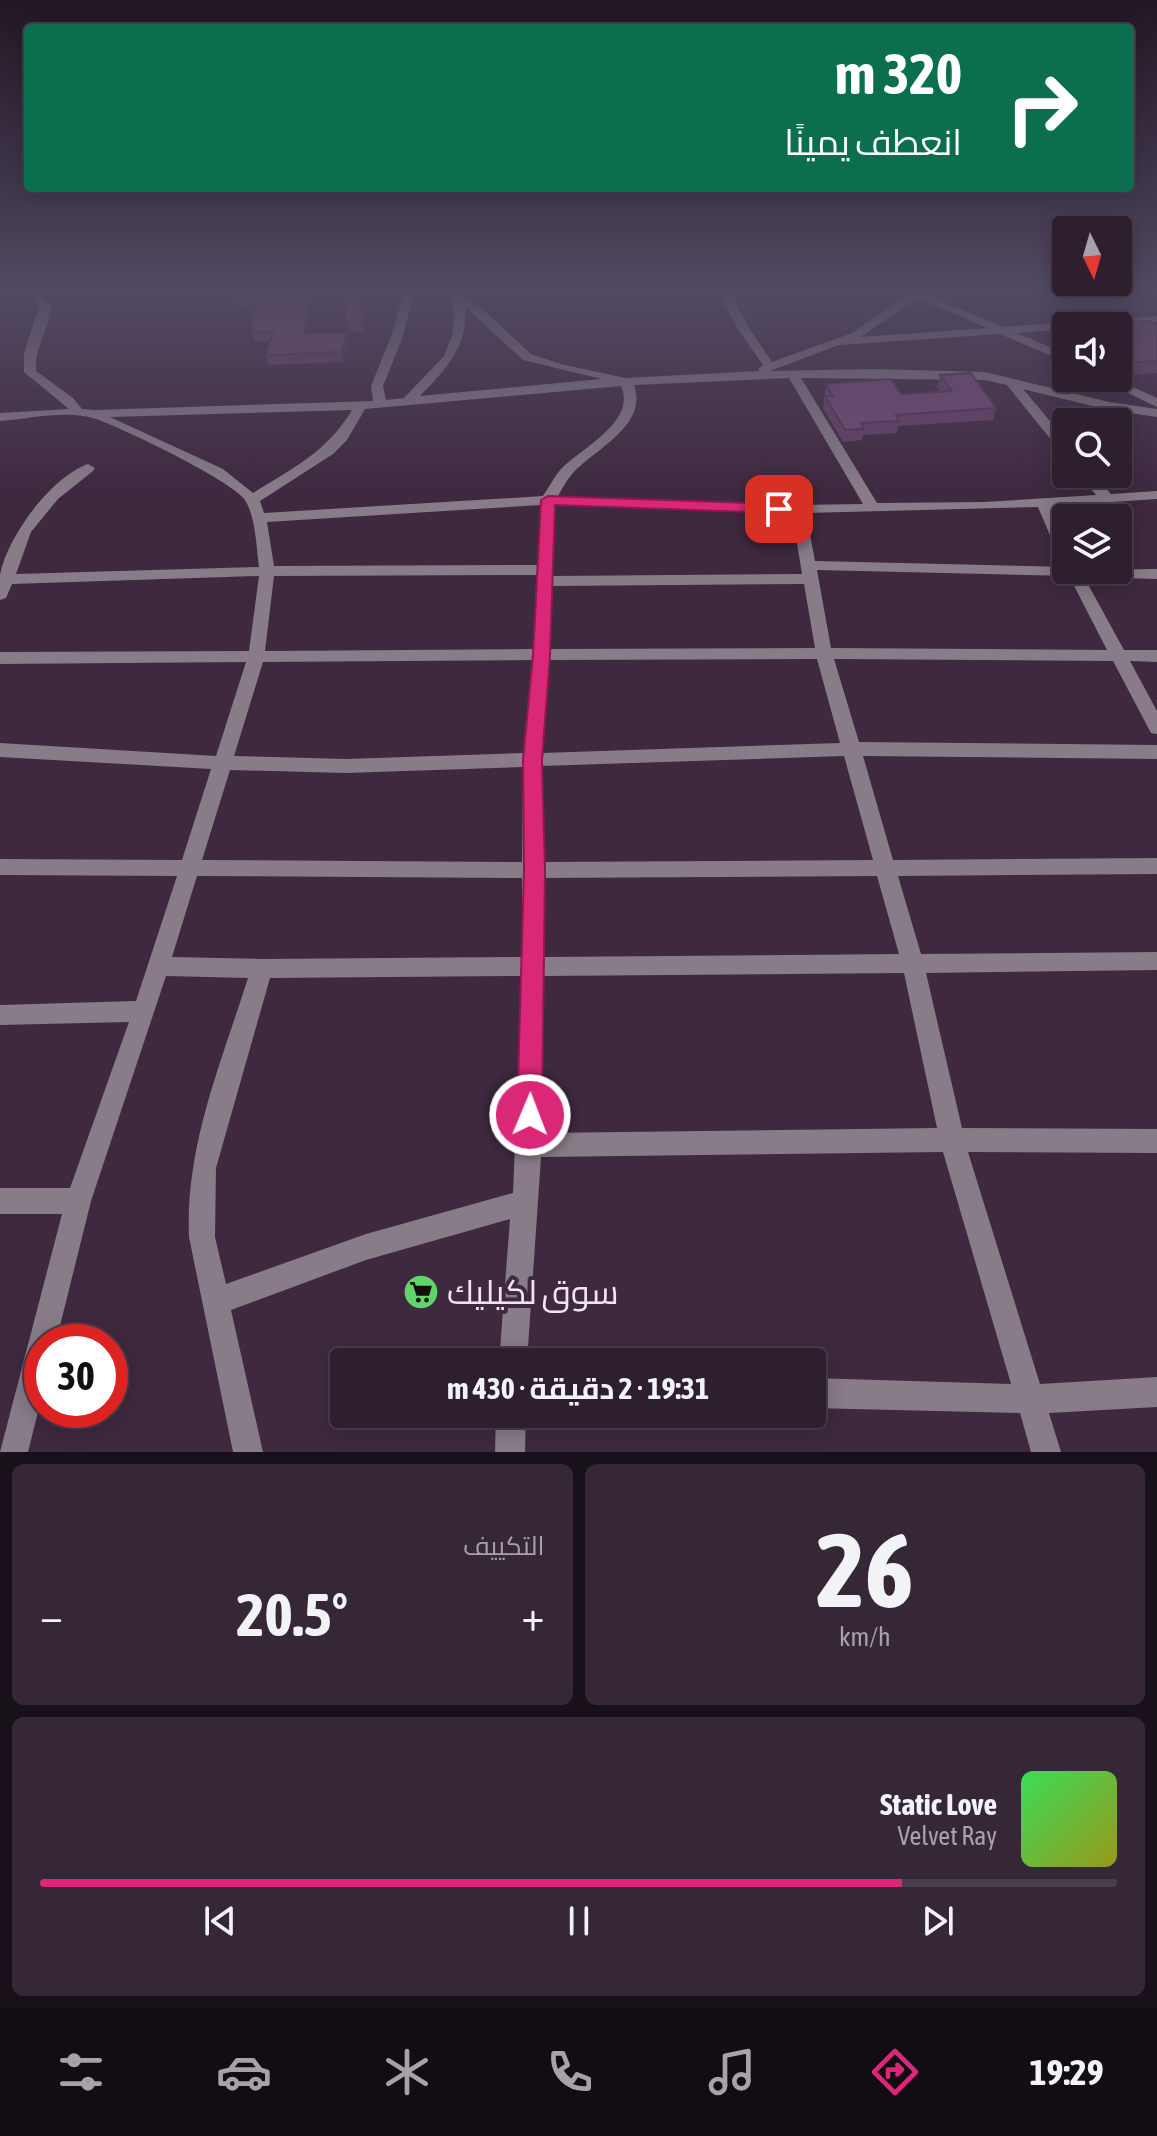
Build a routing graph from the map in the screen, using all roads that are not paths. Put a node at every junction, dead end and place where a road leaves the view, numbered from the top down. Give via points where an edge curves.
1 (29, 358) edge
2 (388, 358) edge
3 (448, 358) edge
4 (529, 358) edge
5 (764, 358) edge
6 (795, 358) edge
7 (770, 367) junction
8 (793, 374) junction
9 (750, 375) junction
10 (1010, 381) junction
11 (627, 384) junction
12 (1132, 391) edge
13 (408, 401) junction
14 (1157, 403) edge
15 (380, 404) junction
16 (361, 406) junction
17 (83, 412) junction
18 (1157, 413) edge
19 (0, 417) edge
20 (1052, 432) edge
21 (88, 468) dead end
22 (1098, 488) edge
23 (1157, 495) edge
24 (1107, 498) junction
25 (548, 500) junction
26 (1043, 503) junction
27 (873, 508) junction
28 (255, 509) junction
29 (798, 509) junction
30 (1052, 523) edge
31 (267, 571) junction
32 (1052, 571) edge
33 (808, 572) junction
34 (1132, 573) edge
35 (1157, 574) edge
36 (544, 576) junction
37 (2, 584) edge
38 (1081, 584) edge
39 (824, 653) junction
40 (541, 655) junction
41 (1117, 656) junction
42 (1157, 656) edge
43 (0, 658) edge
44 (256, 658) junction
45 (1157, 728) edge
46 (850, 749) junction
47 (0, 750) edge
48 (1157, 752) edge
49 (532, 760) junction
50 (222, 763) junction
51 (1157, 866) edge
52 (0, 867) edge
53 (188, 867) junction
54 (886, 868) junction
55 (534, 870) junction
56 (912, 961) junction
57 (1157, 961) edge
58 (157, 966) junction
59 (533, 966) junction
60 (262, 969) junction
61 (144, 1011) junction
62 (0, 1015) edge
63 (952, 1140) junction
64 (1157, 1141) edge
65 (529, 1145) junction
66 (0, 1201) edge
67 (78, 1201) junction
68 (525, 1202) junction
69 (217, 1301) junction
70 (514, 1348) edge
71 (1157, 1392) edge
72 (826, 1393) edge
73 (1031, 1399) junction
74 (511, 1428) edge
75 (13, 1452) edge
76 (248, 1452) edge
77 (510, 1452) edge
78 (1046, 1452) edge

1 - 17 street via 30,372 46,388
2 - 15 street via 377,386
3 - 13 street
4 - 11 street
5 - 7 street
6 - 7 street
7 - 9 street
8 - 9 street
8 - 10 street via 955,373
8 - 27 street
9 - 11 street
10 - 18 street
10 - 20 street
11 - 13 street
11 - 25 street via 630,397 618,428 566,472
12 - 14 street
13 - 15 street
15 - 16 street
16 - 17 street
16 - 28 street via 328,451
17 - 19 street
17 - 28 street via 218,472
21 - 37 street via 37,514
22 - 24 street
23 - 24 street
24 - 26 street
25 - 28 street
25 - 29 street
25 - 36 street
26 - 27 street
26 - 30 street
27 - 29 street
28 - 31 street
29 - 33 street
31 - 36 street
31 - 37 street
31 - 44 street
32 - 33 street
33 - 36 street
33 - 39 street
34 - 35 street
36 - 40 street
38 - 41 street
39 - 40 street
39 - 41 street
39 - 46 street
40 - 44 street
40 - 49 street
41 - 42 street
41 - 45 street
43 - 44 street
44 - 50 street
46 - 48 street
46 - 49 street
46 - 54 street
47 - 50 street
49 - 50 street via 346,766
49 - 55 street
50 - 53 street
51 - 54 street
52 - 53 street
53 - 55 street
53 - 58 street
54 - 55 street
54 - 56 street
55 - 59 street
56 - 57 street
56 - 59 street
56 - 63 street
58 - 60 street
58 - 61 street
59 - 60 street
59 - 65 street
60 - 69 street via 201,1174 202,1237
61 - 62 street
61 - 67 street
63 - 64 street
63 - 65 street
63 - 73 street
65 - 68 street
66 - 67 street
67 - 75 street
68 - 69 street via 366,1247
68 - 70 street
69 - 76 street
71 - 73 street
72 - 73 street
73 - 78 street
74 - 77 street

